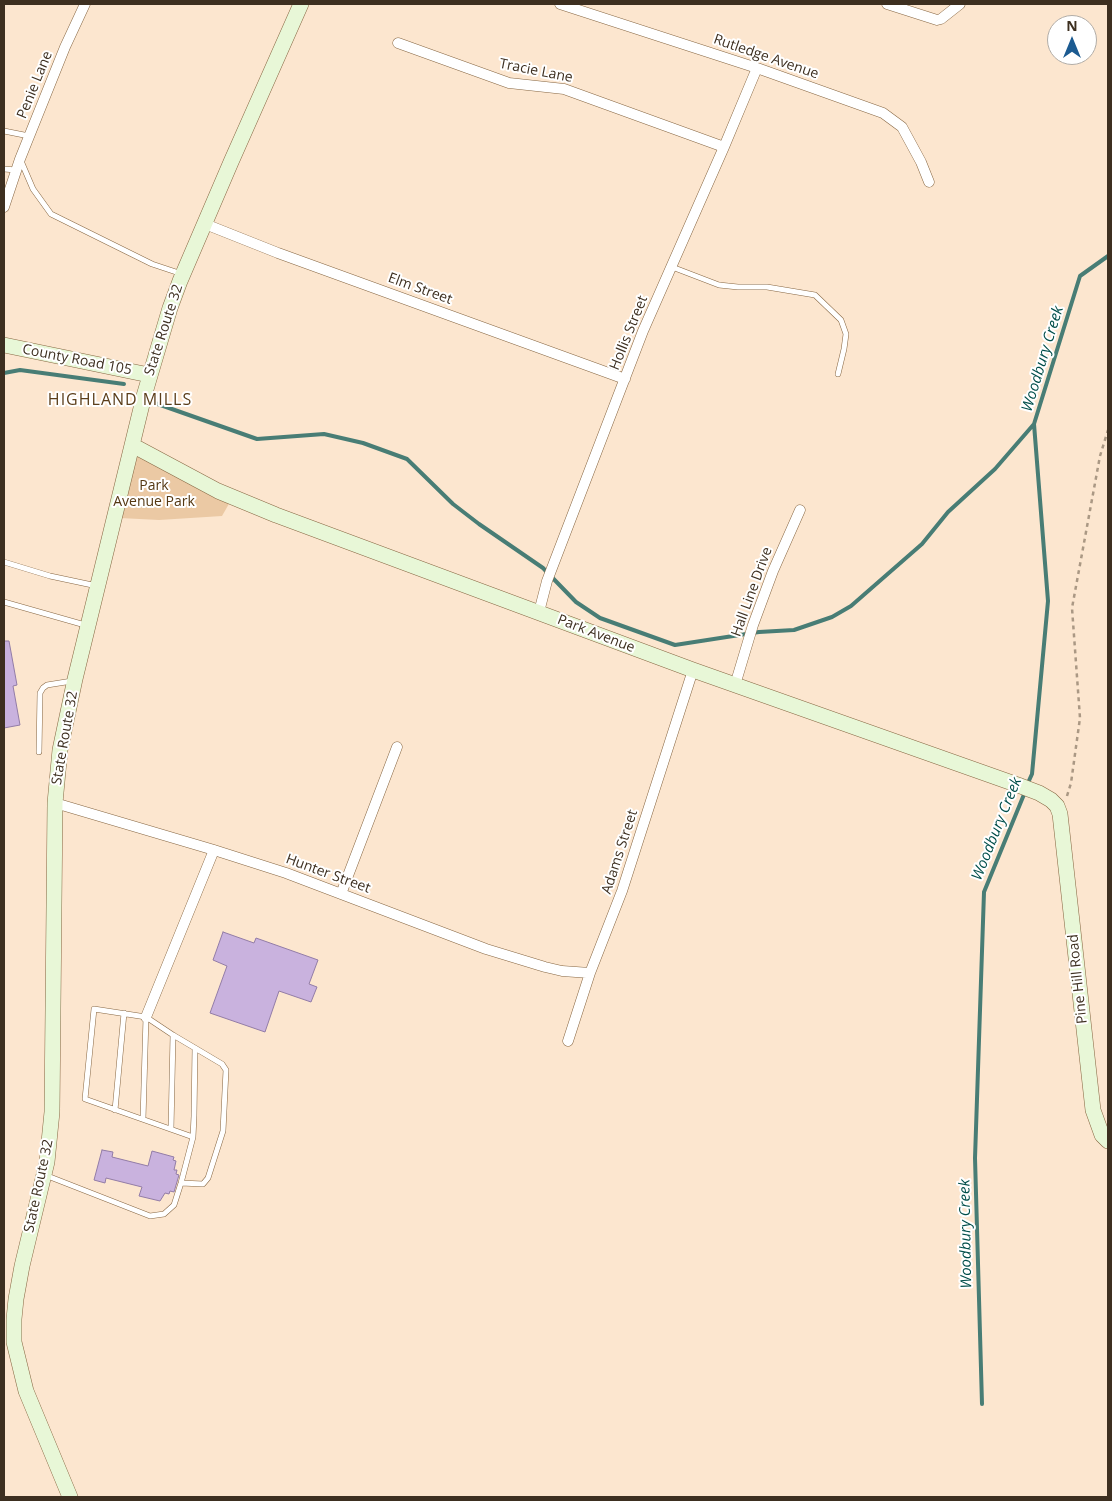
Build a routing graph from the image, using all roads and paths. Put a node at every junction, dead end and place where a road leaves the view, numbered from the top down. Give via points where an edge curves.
1 (85, 4) edge
2 (301, 4) edge
3 (560, 4) edge
4 (886, 4) edge
5 (960, 4) edge
6 (398, 43) dead end
7 (756, 68) junction
8 (4, 131) edge
9 (30, 136) junction
10 (724, 147) junction
11 (20, 159) junction
12 (4, 169) edge
13 (16, 170) junction
14 (928, 182) dead end
15 (4, 207) edge
16 (205, 224) junction
17 (672, 267) junction
18 (183, 274) junction
19 (4, 345) edge
20 (838, 374) dead end
21 (149, 375) junction
22 (625, 379) junction
23 (1108, 430) edge
24 (132, 445) junction
25 (800, 510) dead end
26 (4, 562) edge
27 (98, 586) junction
28 (4, 602) edge
29 (539, 612) junction
30 (88, 626) junction
31 (693, 670) junction
32 (75, 681) junction
33 (734, 685) junction
34 (397, 747) dead end
35 (39, 752) dead end
36 (55, 803) junction
37 (1060, 814) junction
38 (214, 850) junction
39 (341, 894) junction
40 (590, 973) junction
41 (124, 1013) junction
42 (146, 1017) junction
43 (173, 1035) junction
44 (568, 1041) dead end
45 (195, 1048) junction
46 (115, 1110) junction
47 (143, 1119) junction
48 (171, 1128) junction
49 (193, 1137) junction
50 (1108, 1141) edge
51 (44, 1174) junction
52 (181, 1183) junction
53 (70, 1497) edge

1 - 9 street, Penie Lane
2 - 16 main road, State Route 32
3 - 7 street, Rutledge Avenue
4 - 5 street via 938,20
6 - 10 street, Tracie Lane via 509,82 564,89
7 - 10 street, Hollis Street
7 - 14 street, Rutledge Avenue via 883,114 902,127
8 - 9 lane
9 - 11 street, Penie Lane
10 - 17 street, Hollis Street
11 - 13 street, Penie Lane
11 - 18 lane via 33,189 51,214 152,264
12 - 13 lane
13 - 15 street, Penie Lane
16 - 18 main road, State Route 32
16 - 22 street, Elm Street
17 - 20 lane via 719,285 767,287 815,295 841,320 846,334
17 - 22 street, Hollis Street
18 - 21 main road, State Route 32
19 - 21 main road, County Road 105
21 - 24 main road, State Route 32
22 - 29 street, Hollis Street via 547,581
23 - 37 path via 1100,456 1072,608 1080,718 1071,784
24 - 27 main road, State Route 32
24 - 29 main road, Park Avenue via 218,491 276,516
25 - 33 street, Hall Line Drive via 773,571
26 - 27 lane
27 - 30 main road, State Route 32
28 - 30 lane
29 - 31 main road, Park Avenue
30 - 32 main road, State Route 32
31 - 33 main road, Park Avenue
31 - 40 street, Adams Street via 622,891
32 - 35 lane via 47,685 40,693
32 - 36 main road, State Route 32 via 60,750
33 - 37 main road, Park Avenue via 1018,784 1051,800
34 - 39 street
36 - 38 street, Hunter Street
36 - 51 main road, State Route 32 via 52,1112
37 - 50 main road, Pine Hill Road via 1093,1110 1102,1135
38 - 39 street, Hunter Street
38 - 42 street
39 - 40 street, Hunter Street via 486,949 562,971
40 - 44 street, Adams Street
41 - 42 lane
41 - 46 lane
41 - 46 lane via 94,1008 85,1099
42 - 43 lane
42 - 47 lane
43 - 45 lane
43 - 48 lane
45 - 49 lane
45 - 52 lane via 222,1064 226,1070 223,1131 208,1178 203,1184
46 - 47 lane
47 - 48 lane
48 - 49 lane
49 - 52 lane
51 - 52 lane via 150,1216 164,1214 174,1205
51 - 53 main road, State Route 32 via 22,1266 14,1342 26,1391

